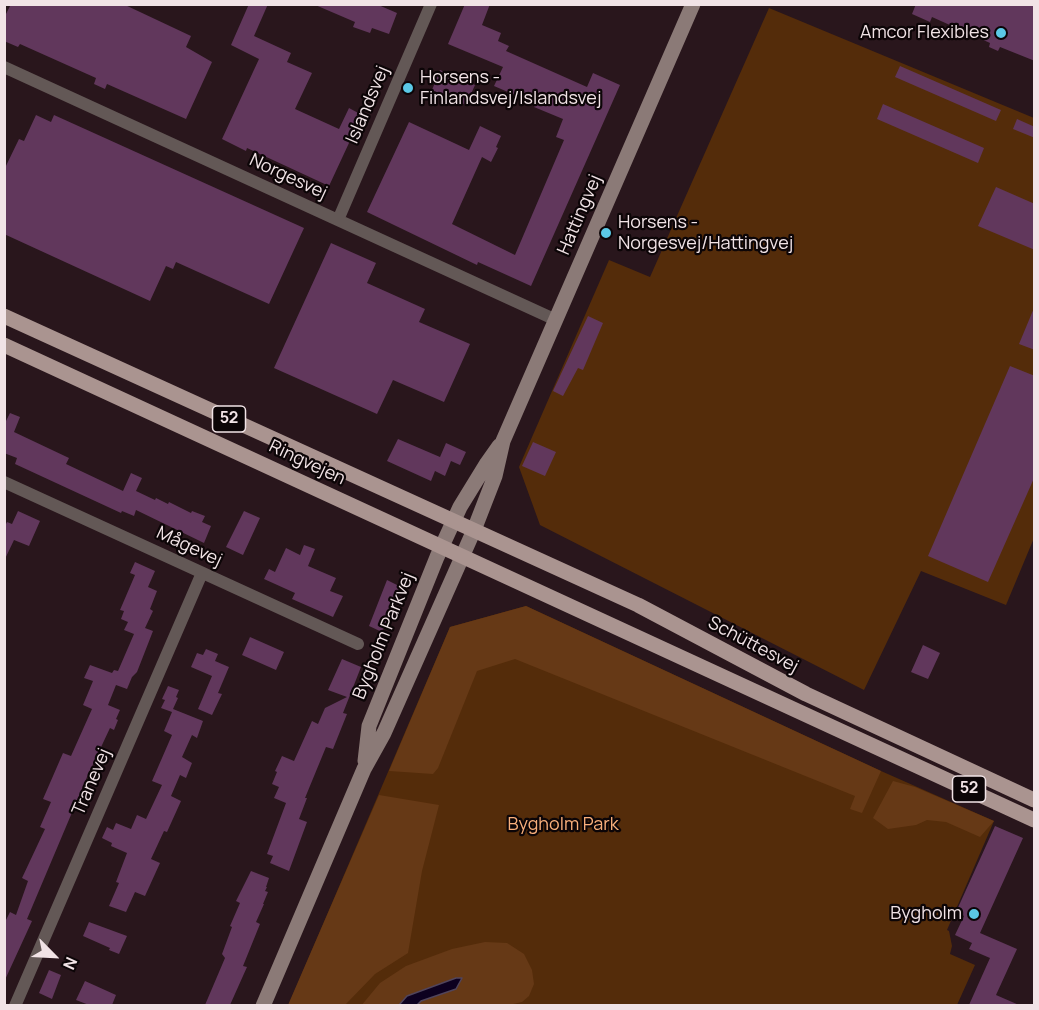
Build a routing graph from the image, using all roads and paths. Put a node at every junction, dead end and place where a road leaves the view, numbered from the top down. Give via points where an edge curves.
1 (431, 4) edge
2 (693, 4) edge
3 (4, 67) edge
4 (338, 220) junction
5 (4, 316) edge
6 (556, 320) junction
7 (4, 345) edge
8 (503, 441) junction
9 (4, 482) edge
10 (454, 521) junction
11 (474, 530) junction
12 (441, 547) junction
13 (462, 556) junction
14 (202, 573) junction
15 (358, 644) dead end
16 (364, 769) junction
17 (1035, 800) edge
18 (1035, 820) edge
19 (15, 1005) edge
20 (263, 1005) edge

1 - 4 street, Islandsvej
2 - 6 street, Hattingvej
3 - 4 street, Norgesvej
4 - 6 street, Norgesvej
5 - 10 main road, Ringvejen / 52
6 - 8 street, Hattingvej
7 - 12 main road, Ringvejen / 52
8 - 10 street, Hattingvej via 486,463
8 - 11 street, Hattingvej via 495,476
9 - 14 street, Mågevej
10 - 11 main road, Schüttesvej / 52
10 - 12 street, Bygholm Parkvej
11 - 13 street, Bygholm Parkvej
11 - 17 main road, Schüttesvej / 52 via 638,605 806,694
12 - 13 main road, Ringvejen / 52
12 - 16 street, Bygholm Parkvej via 369,726
13 - 16 street, Bygholm Parkvej via 384,733
13 - 18 main road, 52
14 - 15 street, Mågevej
14 - 19 street, Tranevej
16 - 20 street, Bygholm Parkvej

